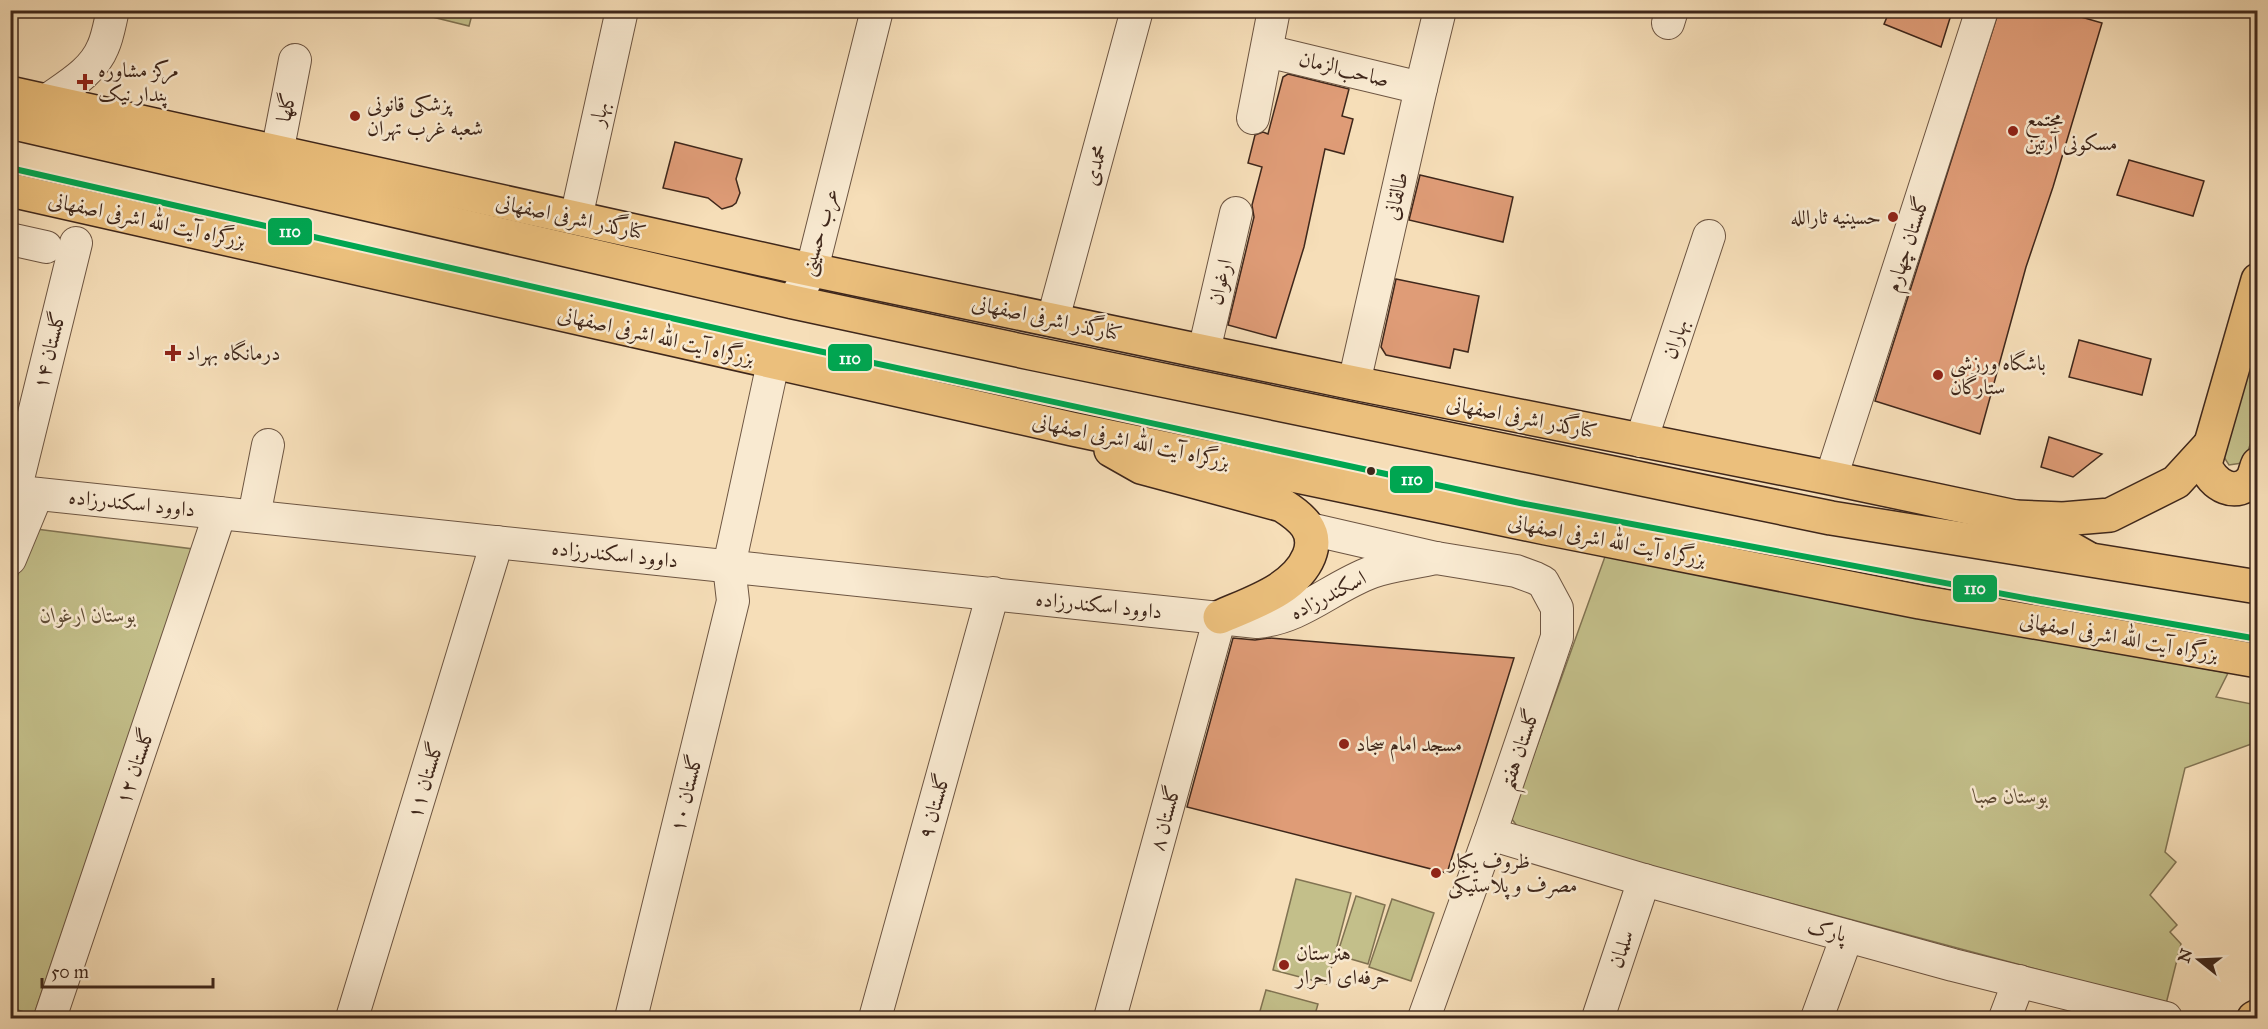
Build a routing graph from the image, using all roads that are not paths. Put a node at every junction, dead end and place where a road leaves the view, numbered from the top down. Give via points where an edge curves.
1 (113, 10) edge
2 (622, 10) edge
3 (854, 10) edge
4 (877, 10) edge
5 (1137, 10) edge
6 (1274, 10) edge
7 (1440, 10) edge
8 (1982, 10) edge
9 (1267, 51) junction
10 (296, 60) dead end
11 (1421, 88) junction
12 (10, 93) edge
13 (46, 101) junction
14 (1253, 118) dead end
15 (10, 122) edge
16 (77, 122) junction
17 (277, 153) junction
18 (10, 190) edge
19 (1236, 213) dead end
20 (576, 218) junction
21 (1709, 236) dead end
22 (10, 239) edge
23 (802, 268) junction
24 (2258, 280) edge
25 (793, 302) junction
26 (1053, 319) junction
27 (1204, 351) junction
28 (773, 363) junction
29 (1354, 383) junction
30 (1072, 429) junction
31 (1641, 441) junction
32 (268, 445) dead end
33 (2210, 446) junction
34 (2258, 464) edge
35 (1831, 478) junction
36 (21, 492) edge
37 (220, 513) junction
38 (254, 516) junction
39 (2015, 517) junction
40 (1310, 529) junction
41 (497, 542) junction
42 (1436, 558) junction
43 (2087, 558) junction
44 (10, 559) edge
45 (729, 566) junction
46 (2258, 587) edge
47 (993, 594) junction
48 (1220, 617) junction
49 (2258, 661) edge
50 (1490, 834) junction
51 (1644, 880) junction
52 (1847, 936) junction
53 (2019, 981) junction
54 (50, 1018) edge
55 (352, 1018) edge
56 (631, 1018) edge
57 (875, 1018) edge
58 (1110, 1018) edge
59 (1424, 1018) edge
60 (1598, 1018) edge
61 (1816, 1018) edge
62 (2005, 1018) edge
63 (2166, 1018) edge

1 - 13 street via 98,58 81,77
2 - 20 street, بهار
3 - 23 street, عرب حسینی
4 - 23 street, عرب حسینی
5 - 26 street, محمدی
6 - 9 street
7 - 11 street, طالقانی
8 - 35 street, گلستان چهارم
9 - 11 street, صاحب‌الزمان
9 - 14 street
10 - 17 street, گلها
11 - 29 street, طالقانی
12 - 13 main road
13 - 16 main road
15 - 16 main road
16 - 17 main road, کنارگذر اشرفی اصفهانی
16 - 25 main road
17 - 20 main road, کنارگذر اشرفی اصفهانی
18 - 28 main road, بزرگراه آیت الله اشرفی اصفهانی
19 - 27 street, ارغوان
20 - 23 main road, کنارگذر اشرفی اصفهانی
21 - 31 street, بهاران
22 - 36 street, گلستان ۱۴ via 61,245
23 - 25 street, عرب حسینی
23 - 26 main road, کنارگذر اشرفی اصفهانی
24 - 33 main road
25 - 43 main road via 1831,518
26 - 27 main road, کنارگذر اشرفی اصفهانی
27 - 29 main road, کنارگذر اشرفی اصفهانی
28 - 30 main road, بزرگراه آیت الله اشرفی اصفهانی
28 - 45 street, گلستان ۱۰
29 - 31 main road, کنارگذر اشرفی اصفهانی
30 - 40 main road via 1141,466 1282,505
30 - 49 main road, بزرگراه آیت الله اشرفی اصفهانی via 1920,602
31 - 35 main road, کنارگذر اشرفی اصفهانی
32 - 38 street
33 - 34 main road via 2205,464 2220,486 2246,484
33 - 39 main road via 2176,482 2110,515 2063,519
35 - 39 main road, کنارگذر اشرفی اصفهانی
36 - 37 street, داوود اسکندرزاده
36 - 44 street, گلستان ۱۴
37 - 38 street, داوود اسکندرزاده
37 - 54 street, گلستان ۱۲
38 - 41 street, داوود اسکندرزاده
39 - 43 main road
40 - 42 street, گلستان هفتم
40 - 48 main road via 1311,550 1299,574 1278,589
41 - 45 street, داوود اسکندرزاده
41 - 55 street, گلستان ۱۱
42 - 48 street, اسکندرزاده via 1372,572 1276,620 1257,622
42 - 50 street, گلستان هفتم via 1535,578 1543,582 1557,608 1557,637
43 - 46 main road
45 - 47 street, داوود اسکندرزاده
45 - 56 street, گلستان ۱۰ via 733,601
47 - 48 street, داوود اسکندرزاده
47 - 57 street, گلستان ۹
48 - 58 street, گلستان ٨
50 - 51 street, پارک
50 - 59 street, گلستان هفتم
51 - 52 street, پارک
51 - 60 street, سلمان
52 - 53 street, پارک
52 - 61 street
53 - 62 street
53 - 63 street, پارک

